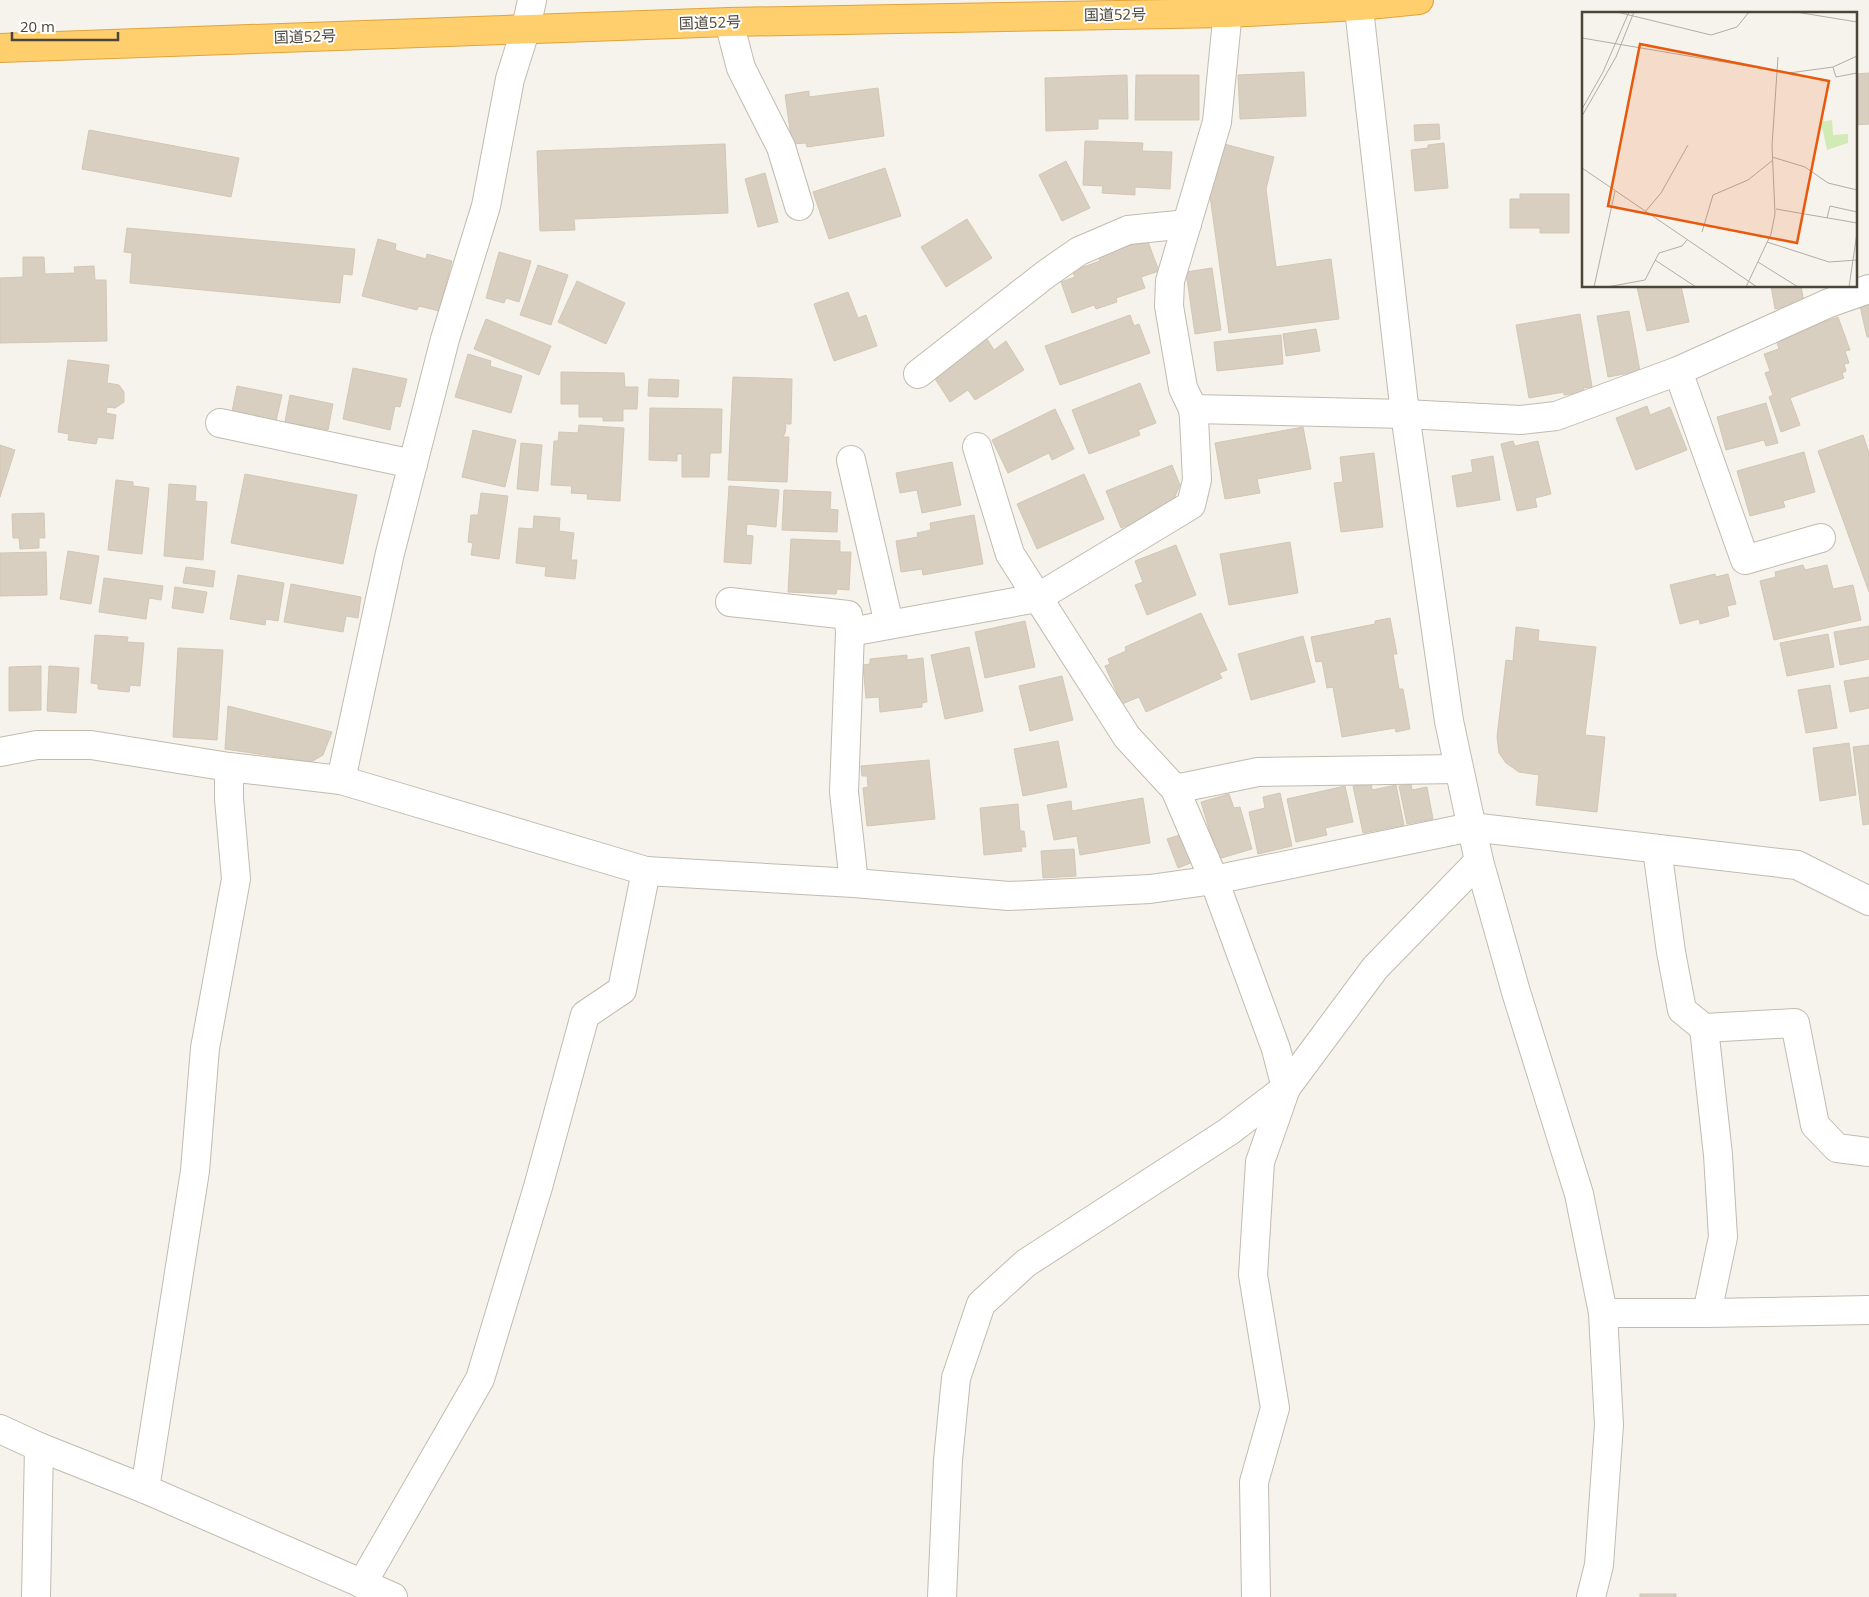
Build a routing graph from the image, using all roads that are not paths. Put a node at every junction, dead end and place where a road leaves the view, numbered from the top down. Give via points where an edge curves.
1 (532, 0) edge
2 (1419, 0) edge
3 (1359, 3) edge
4 (1228, 6) edge
5 (729, 22) junction
6 (526, 28) junction
7 (0, 48) edge
8 (799, 206) dead end
9 (1187, 224) junction
10 (1869, 289) edge
11 (1678, 371) junction
12 (918, 374) dead end
13 (1192, 409) junction
14 (1405, 414) junction
15 (220, 423) dead end
16 (977, 447) dead end
17 (851, 460) dead end
18 (413, 464) junction
19 (1821, 538) dead end
20 (1037, 598) junction
21 (730, 602) dead end
22 (890, 624) junction
23 (850, 632) junction
24 (0, 752) edge
25 (229, 767) junction
26 (1459, 770) junction
27 (341, 780) junction
28 (1175, 789) junction
29 (1471, 827) junction
30 (1656, 849) junction
31 (1479, 861) junction
32 (646, 871) junction
33 (1214, 880) junction
34 (854, 883) junction
35 (1869, 901) edge
36 (1704, 1028) junction
37 (1286, 1088) junction
38 (1869, 1152) edge
39 (1869, 1310) edge
40 (1602, 1313) junction
41 (1708, 1313) junction
42 (0, 1429) edge
43 (40, 1447) junction
44 (146, 1488) junction
45 (362, 1584) junction
46 (36, 1597) edge
47 (393, 1597) edge
48 (942, 1597) edge
49 (1256, 1597) edge
50 (1591, 1597) edge

1 - 6 street
2 - 3 highway, 国道52号
3 - 4 highway, 国道52号
3 - 14 street
4 - 5 highway, 国道52号
4 - 9 street via 1216,122
5 - 6 highway, 国道52号
5 - 8 street via 741,68 781,148
6 - 7 highway, 国道52号
6 - 18 street via 510,79 486,206 445,339
9 - 12 street via 1128,230 1079,251
9 - 13 street via 1170,281 1169,306 1183,388
10 - 11 street via 1829,303
11 - 14 street via 1556,416 1520,420
11 - 19 street via 1745,560
13 - 14 street
13 - 20 street via 1198,480 1191,505
14 - 26 street
15 - 18 street
16 - 20 street via 1010,554
17 - 22 street
18 - 27 street via 387,564
20 - 22 street
20 - 28 street via 1127,737
21 - 23 street via 848,614
22 - 23 street
23 - 34 street via 844,792
24 - 25 street via 37,745 91,745
25 - 27 street
25 - 44 street via 236,879 204,1048 195,1171
26 - 28 street via 1258,772
26 - 29 street
27 - 32 street
28 - 33 street
29 - 30 street
29 - 31 street
29 - 33 street
30 - 35 street via 1797,865
30 - 36 street via 1682,1010
31 - 37 street via 1375,968
31 - 40 street via 1578,1194
32 - 34 street
32 - 45 street via 622,990 584,1015 538,1187 480,1379
33 - 34 street via 1150,889 1009,896
33 - 37 street via 1276,1049
36 - 38 street via 1795,1023 1816,1125 1837,1148
36 - 41 street via 1723,1237
37 - 48 street via 1228,1132 1026,1263 981,1304 956,1378 948,1460
37 - 49 street via 1260,1162 1253,1275 1275,1408 1254,1482
39 - 41 street
40 - 41 street
40 - 50 street via 1609,1425 1599,1565
42 - 43 street
43 - 44 street
43 - 46 street
44 - 45 street
45 - 47 street

